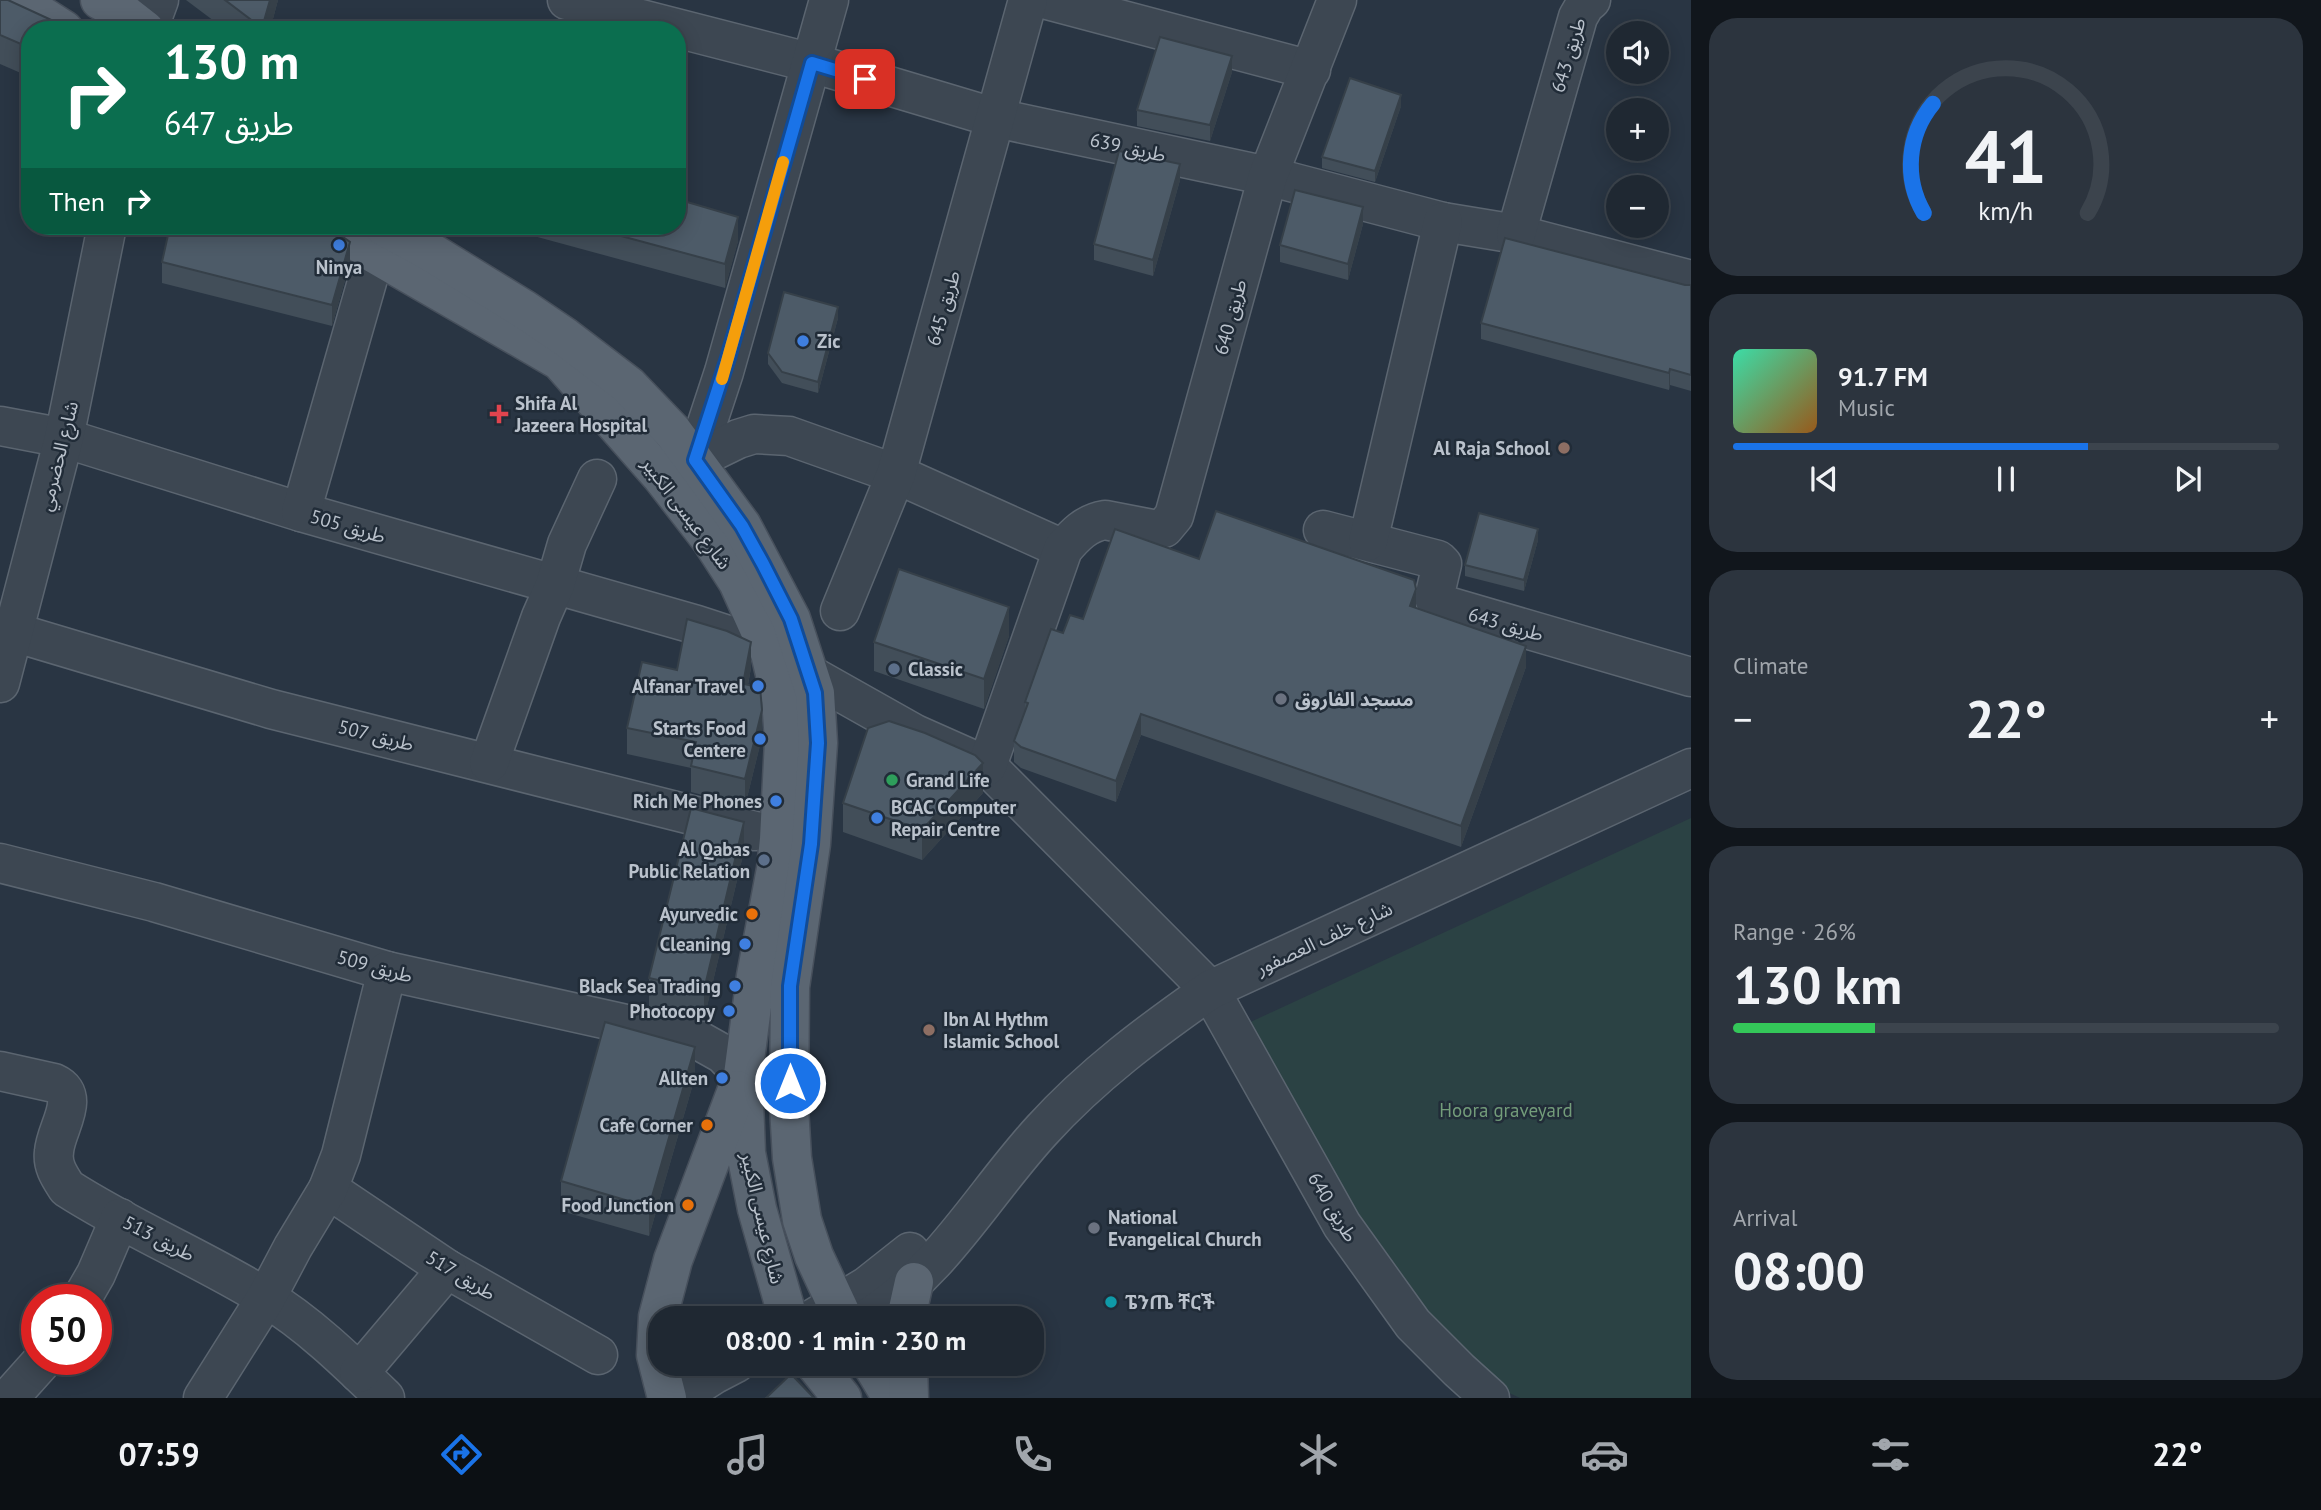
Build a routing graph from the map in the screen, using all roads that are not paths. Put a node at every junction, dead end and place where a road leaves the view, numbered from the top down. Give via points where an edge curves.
1 (17, 0) edge
2 (159, 0) edge
3 (567, 0) edge
4 (829, 0) edge
5 (1028, 0) edge
6 (1047, 0) edge
7 (1337, 0) edge
8 (1591, 0) edge
9 (127, 17) edge
10 (50, 21) edge
11 (649, 21) edge
12 (686, 31) edge
13 (812, 63) junction
14 (1311, 70) junction
15 (996, 118) junction
16 (1268, 176) junction
17 (1443, 222) junction
18 (1516, 234) junction
19 (105, 235) edge
20 (383, 237) edge
21 (1691, 280) edge
22 (0, 426) edge
23 (64, 438) junction
24 (679, 468) junction
25 (896, 474) junction
26 (597, 479) dead end
27 (301, 512) junction
28 (1324, 530) dead end
29 (1368, 541) junction
30 (1063, 548) junction
31 (738, 582) junction
32 (555, 585) junction
33 (841, 611) dead end
34 (697, 625) junction
35 (7, 630) edge
36 (770, 653) junction
37 (811, 675) junction
38 (1691, 677) edge
39 (0, 683) edge
40 (489, 763) junction
41 (988, 766) junction
42 (1691, 768) edge
43 (754, 831) dead end
44 (0, 863) edge
45 (387, 971) junction
46 (1210, 990) junction
47 (0, 1071) edge
48 (743, 1075) junction
49 (1004, 1176) junction
50 (328, 1189) junction
51 (120, 1218) junction
52 (447, 1269) junction
53 (91, 1284) edge
54 (266, 1298) junction
55 (910, 1300) edge
56 (785, 1306) edge
57 (836, 1306) edge
58 (848, 1306) edge
59 (882, 1306) edge
60 (598, 1355) dead end
61 (30, 1375) edge
62 (711, 1376) edge
63 (824, 1376) edge
64 (879, 1376) edge
65 (908, 1376) edge
66 (372, 1385) edge
67 (9, 1398) edge
68 (203, 1398) edge
69 (667, 1398) edge
70 (678, 1398) edge
71 (842, 1398) edge
72 (892, 1398) edge
73 (909, 1398) edge
74 (1490, 1398) edge

1 - 10 main road
2 - 9 street
3 - 11 street, طريق 639
4 - 13 street
5 - 15 street, طريق 645
6 - 14 street
7 - 14 street, طريق 640
8 - 18 street, طريق 643 via 1578,17
12 - 13 street, طريق 639
13 - 15 street, طريق 639
13 - 24 street via 727,362
14 - 16 street, طريق 640
15 - 16 street, طريق 639
15 - 25 street, طريق 645
16 - 17 street, طريق 639
16 - 30 street, طريق 640 via 1174,516 1157,530 1096,522 1080,530
17 - 18 street, طريق 639
17 - 29 street
18 - 21 street, طريق 639
19 - 23 street, شارع الحضرمي
20 - 24 main road, شارع عيسى الكبير via 560,361
20 - 27 street
22 - 23 street, طريق 505
23 - 27 street, طريق 505
23 - 35 street, شارع الحضرمي
24 - 25 street via 738,439 772,433
24 - 31 main road, شارع عيسى الكبير via 711,540
24 - 37 main road, شارع عيسى الكبير via 742,526 791,619
25 - 30 street
25 - 33 street, طريق 645
26 - 32 street via 567,544
27 - 32 street, طريق 505
28 - 29 street, طريق 643
29 - 38 street, طريق 643 via 1438,560 1442,564 1434,598 1437,603
30 - 41 street
31 - 34 street via 723,608
31 - 36 main road, شارع عيسى الكبير
32 - 34 street, طريق 505
32 - 40 street
34 - 36 street, طريق 505
35 - 39 street, شارع الحضرمي
35 - 40 street, طريق 507 via 271,709
36 - 37 street, طريق 505
36 - 48 main road, شارع عيسى الكبير via 781,699 784,741 779,839
37 - 41 street, طريق 505 via 915,734
37 - 57 main road, شارع عيسى الكبير via 818,743 811,844 790,986 789,1107 802,1220
40 - 43 street, طريق 507
41 - 46 street, طريق 640
42 - 46 street, شارع خلف العصفور
44 - 45 street, طريق 509 via 154,902
45 - 48 street, طريق 509 via 698,1040 723,1054
45 - 50 street via 341,1155
46 - 49 street, شارع خلف العصفور via 1080,1089
46 - 74 street, طريق 640 via 1342,1225 1413,1324
47 - 51 street, طريق 513 via 54,1083 67,1093 69,1101 53,1155 57,1172 67,1188
48 - 56 main road, شارع عيسى الكبير via 746,1153
48 - 69 main road via 673,1260 658,1317 656,1355
49 - 55 street, شارع خلف العصفور
49 - 58 street, شارع خلف العصفور via 952,1213
50 - 52 street, طريق 517
50 - 54 street
51 - 53 street
51 - 54 street, طريق 513
52 - 60 street, طريق 517
52 - 66 street
54 - 66 street, طريق 513
54 - 68 street
55 - 59 street, شارع خلف العصفور
61 - 67 street
62 - 70 street
63 - 71 main road
64 - 72 main road
65 - 73 main road

